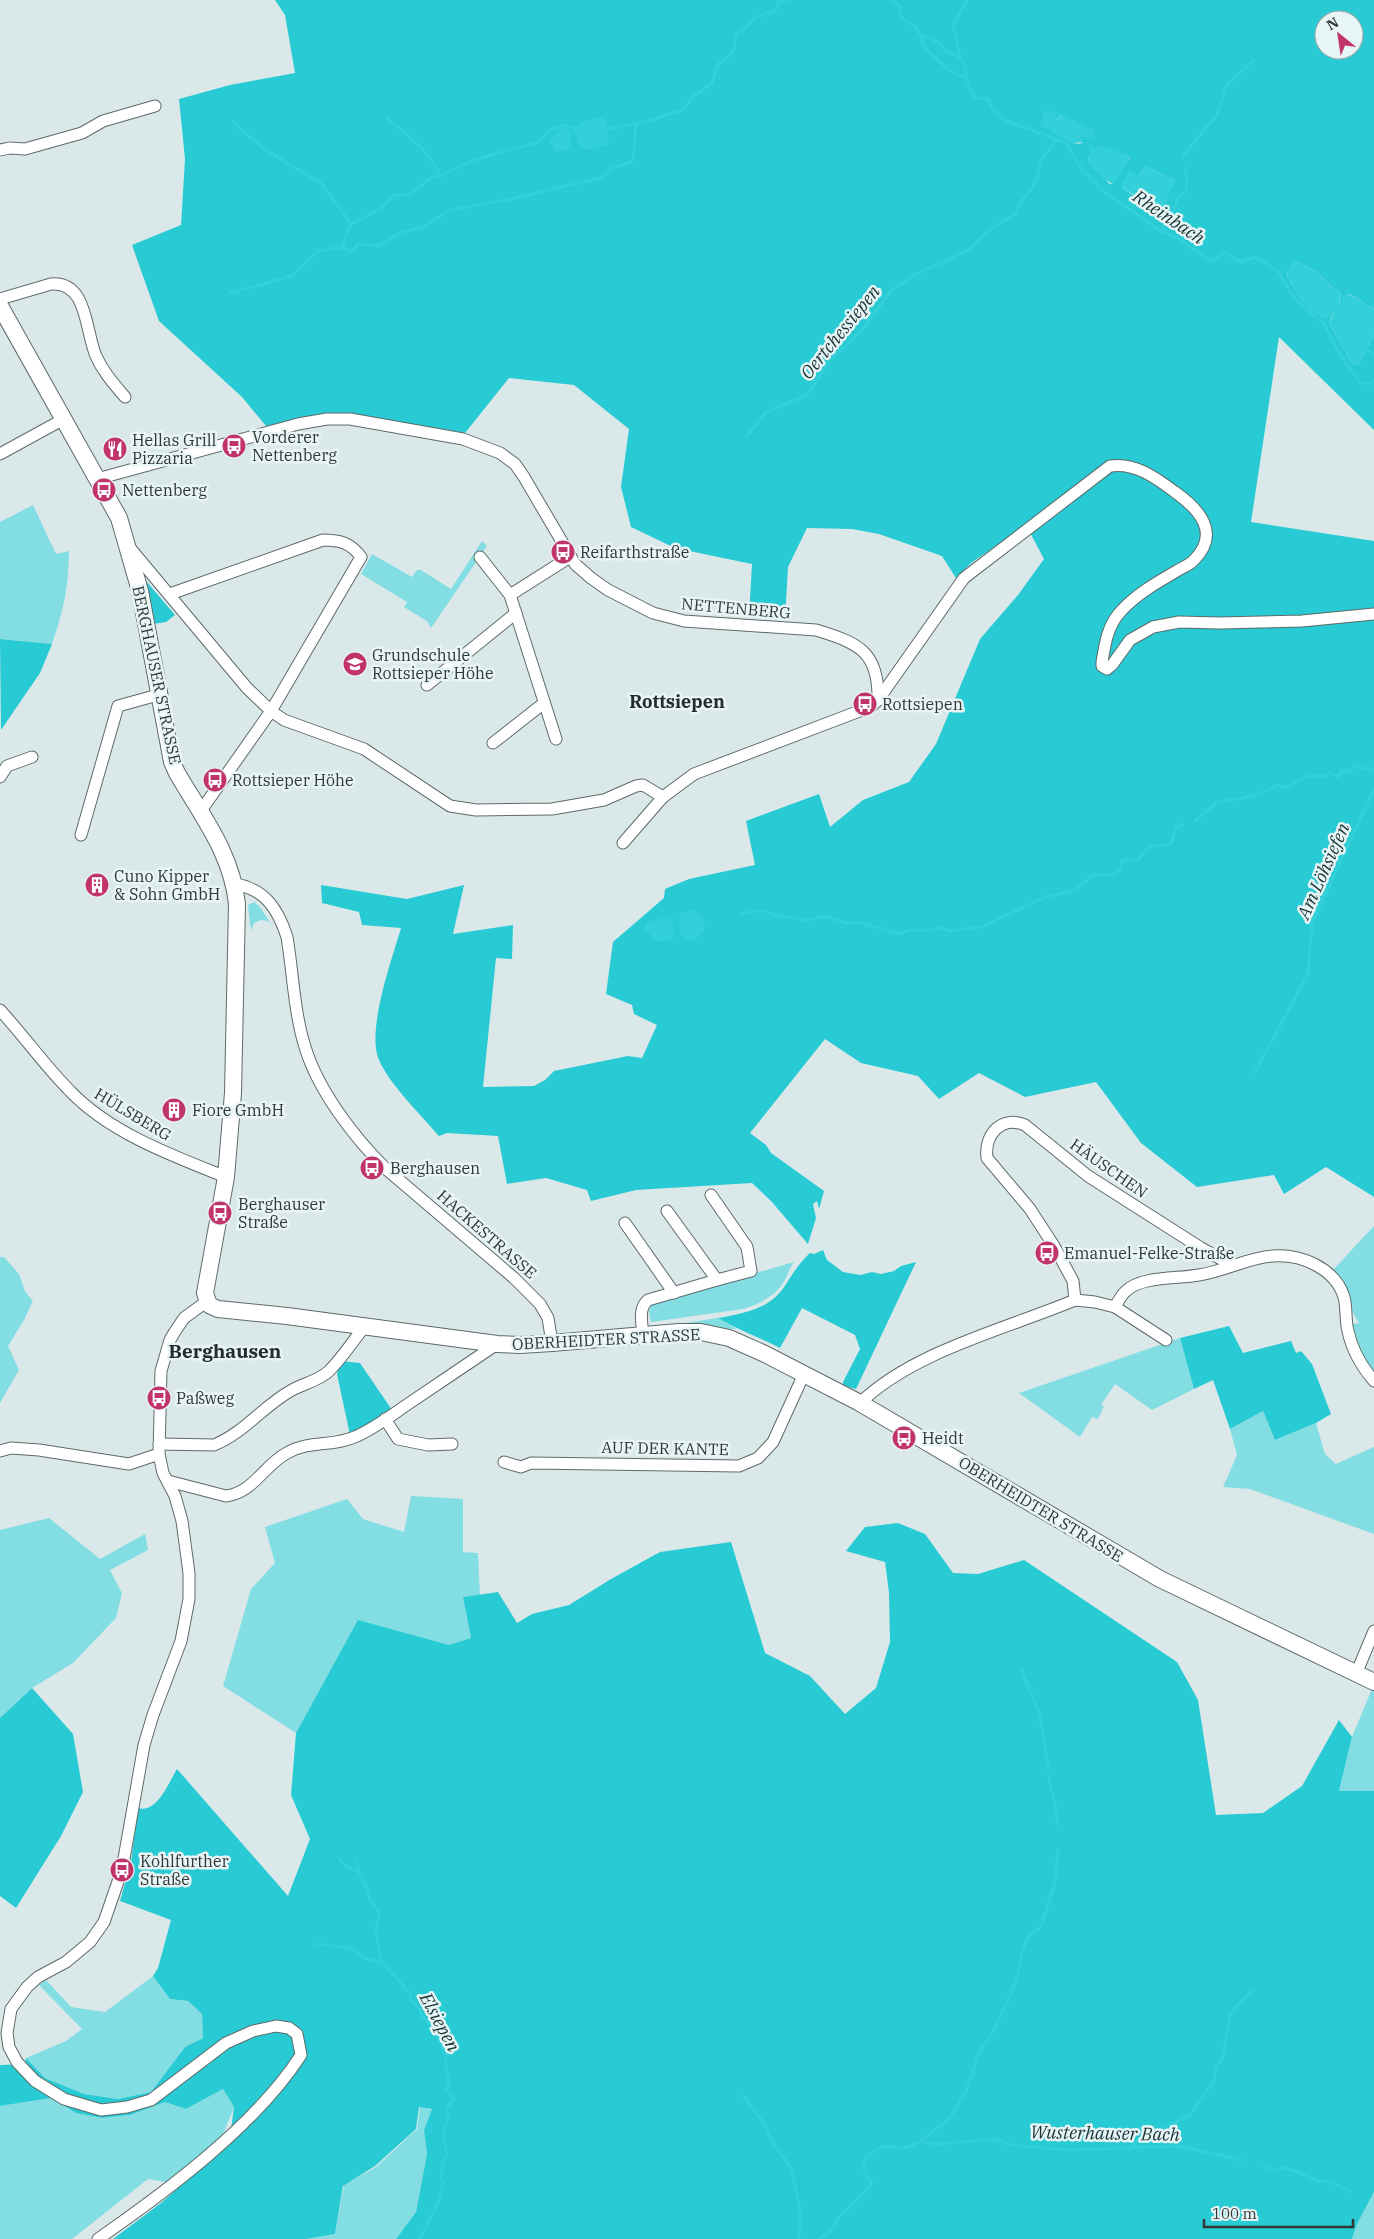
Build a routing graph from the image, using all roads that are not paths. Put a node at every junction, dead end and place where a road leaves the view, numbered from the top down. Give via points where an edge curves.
1 (155, 106) dead end
2 (0, 150) edge
3 (0, 299) edge
4 (0, 306) edge
5 (126, 397) dead end
6 (62, 420) junction
7 (0, 454) edge
8 (97, 479) junction
9 (127, 545) junction
10 (570, 556) junction
11 (480, 557) dead end
12 (170, 594) junction
13 (510, 595) junction
14 (516, 612) junction
15 (1374, 614) edge
16 (427, 685) dead end
17 (158, 694) junction
18 (878, 700) junction
19 (544, 703) junction
20 (271, 711) junction
21 (556, 740) dead end
22 (493, 743) dead end
23 (32, 757) dead end
24 (0, 777) edge
25 (663, 797) junction
26 (200, 812) junction
27 (81, 835) dead end
28 (623, 843) dead end
29 (235, 884) junction
30 (0, 1010) edge
31 (226, 1177) junction
32 (711, 1195) dead end
33 (667, 1211) dead end
34 (625, 1223) dead end
35 (1232, 1265) junction
36 (717, 1280) junction
37 (674, 1292) junction
38 (1075, 1300) junction
39 (206, 1302) junction
40 (1116, 1307) junction
41 (365, 1326) junction
42 (643, 1335) junction
43 (1166, 1340) dead end
44 (552, 1343) junction
45 (496, 1344) junction
46 (804, 1374) junction
47 (1374, 1382) edge
48 (860, 1403) junction
49 (385, 1420) junction
50 (452, 1444) dead end
51 (159, 1449) junction
52 (0, 1451) edge
53 (504, 1462) dead end
54 (168, 1482) junction
55 (1374, 1631) edge
56 (1356, 1674) junction
57 (1374, 1682) edge
58 (98, 2239) edge

1 - 2 street via 104,121 82,134 25,149
3 - 5 street via 51,284 70,288 81,303 96,356 105,374
4 - 6 street, BERGHAUSER STRASSE
6 - 7 street
6 - 8 street, BERGHAUSER STRASSE
8 - 9 street, BERGHAUSER STRASSE via 115,509
8 - 10 street, NETTENBERG via 298,424 350,419 463,439 493,449 507,458 524,477
9 - 12 street
9 - 17 street, BERGHAUSER STRASSE via 140,591
10 - 13 street
10 - 18 street, NETTENBERG via 574,564 591,578 653,613 684,621 816,630 849,643 862,650 875,667
11 - 13 street
12 - 20 street via 247,688
12 - 20 street via 323,540 337,540 356,549 361,557
13 - 14 street
14 - 16 street
14 - 19 street
15 - 18 street via 1302,621 1179,622 1153,626 1130,640 1106,670 1102,662 1111,624 1121,610 1144,591 1194,560 1206,541 1207,531 1204,519 1182,497 1153,476 1123,464 1110,466 964,578
17 - 26 street, BERGHAUSER STRASSE via 172,762
17 - 27 street via 118,706
18 - 25 street via 862,712 694,774
19 - 21 street
19 - 22 street
20 - 25 street via 284,720 364,749 450,806 463,809 573,806 604,800 643,785
20 - 26 street
23 - 24 street via 7,766
25 - 28 street
26 - 29 street, BERGHAUSER STRASSE via 225,854
29 - 31 street, BERGHAUSER STRASSE via 235,1032
29 - 44 street, HACKESTRASSE via 250,887 263,895 284,926 304,1046 329,1098 385,1168 540,1304 548,1318
30 - 31 street, HÜLSBERG via 70,1092 95,1114 160,1151
31 - 39 street, BERGHAUSER STRASSE
32 - 36 street via 747,1248 751,1271
33 - 36 street
34 - 37 street
35 - 38 street, HÄUSCHEN via 1088,1176 1025,1125 1010,1122 995,1130 987,1142 987,1158 1030,1210 1054,1246 1073,1281
35 - 40 street via 1207,1274 1135,1284 1124,1292
35 - 47 street via 1276,1256 1306,1260 1331,1275 1344,1296 1347,1330 1353,1347
36 - 37 street
37 - 42 street via 644,1303 641,1312
38 - 40 street
38 - 48 street via 949,1349 890,1377
39 - 41 street, OBERHEIDTER STRASSE via 218,1309
39 - 51 street via 184,1318 170,1340 161,1371
40 - 43 street
41 - 45 street, OBERHEIDTER STRASSE
41 - 51 street via 328,1372 292,1390 222,1442
42 - 44 street, OBERHEIDTER STRASSE
42 - 46 street, OBERHEIDTER STRASSE via 679,1332 716,1335 747,1345
44 - 45 street, OBERHEIDTER STRASSE
45 - 49 street
46 - 48 street, OBERHEIDTER STRASSE
46 - 53 street, AUF DER KANTE via 773,1442 758,1458 739,1466 531,1463 521,1468
48 - 56 street, OBERHEIDTER STRASSE via 1160,1579
49 - 50 street via 398,1440 428,1445
49 - 54 street via 356,1437 302,1446 286,1453 235,1495 226,1496
51 - 52 street via 129,1464 39,1450 11,1448
51 - 54 street
54 - 58 street via 182,1521 189,1599 181,1641 144,1746 122,1870 104,1922 90,1942 66,1962 38,1977 18,1998 8,2021 9,2047 34,2081 64,2099 102,2110 152,2100 226,2043 252,2031 276,2026 289,2028 297,2034 301,2055 288,2075 231,2134 182,2176
55 - 56 street
56 - 57 street, OBERHEIDTER STRASSE

